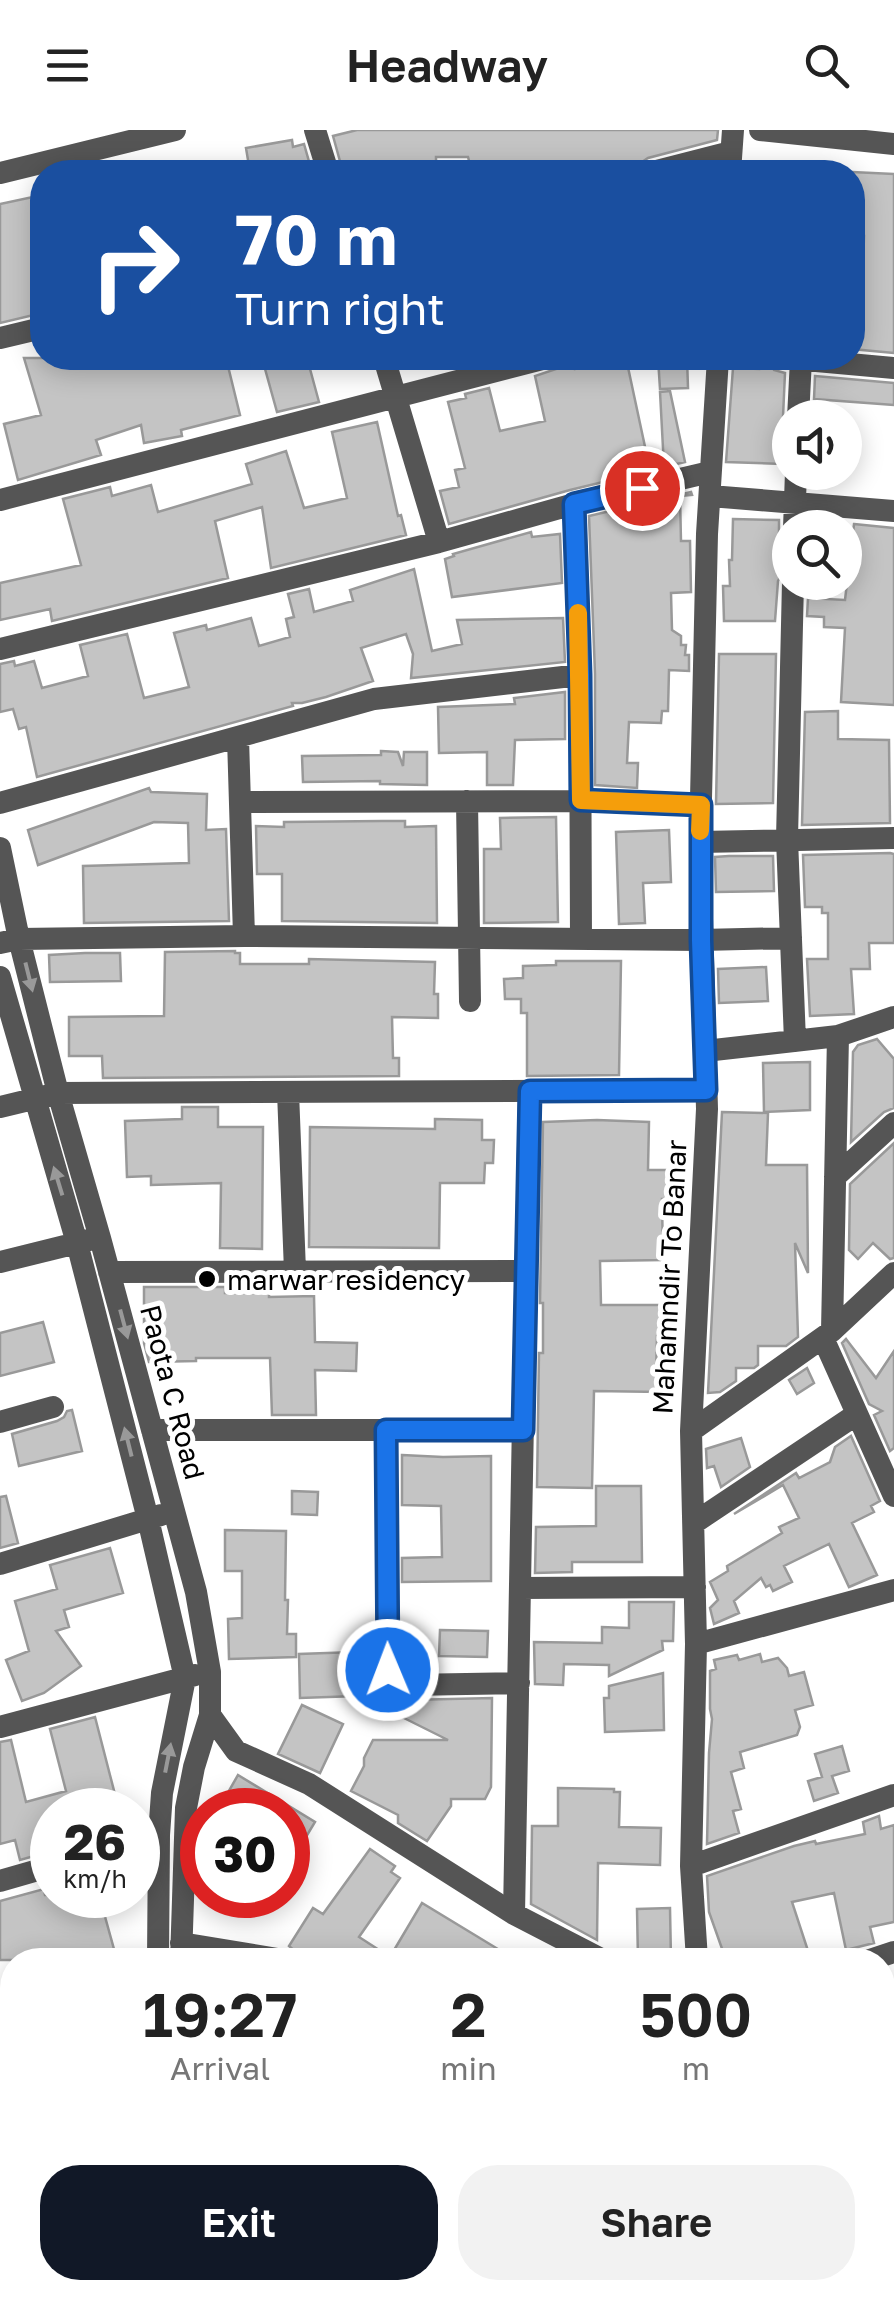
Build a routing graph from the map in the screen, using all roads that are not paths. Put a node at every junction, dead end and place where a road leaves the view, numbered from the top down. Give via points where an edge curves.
1 (175, 130) edge
2 (315, 130) edge
3 (760, 130) edge
4 (894, 144) edge
5 (732, 152) edge
6 (44, 160) edge
7 (324, 160) edge
8 (700, 160) edge
9 (30, 163) edge
10 (1, 170) edge
11 (30, 331) edge
12 (0, 338) edge
13 (865, 365) edge
14 (894, 368) edge
15 (388, 370) edge
16 (500, 370) edge
17 (717, 370) edge
18 (793, 370) edge
19 (396, 397) junction
20 (796, 400) edge
21 (710, 472) junction
22 (795, 490) edge
23 (710, 496) junction
24 (0, 500) edge
25 (794, 503) junction
26 (574, 504) junction
27 (794, 510) edge
28 (894, 511) edge
29 (439, 542) junction
30 (793, 600) edge
31 (0, 649) edge
32 (580, 675) junction
33 (238, 738) junction
34 (581, 800) junction
35 (468, 801) junction
36 (240, 802) junction
37 (0, 804) edge
38 (701, 805) junction
39 (894, 838) edge
40 (787, 839) junction
41 (700, 842) junction
42 (0, 848) edge
43 (244, 936) junction
44 (470, 938) junction
45 (791, 938) junction
46 (581, 939) junction
47 (701, 940) junction
48 (10, 941) edge
49 (0, 977) edge
50 (470, 1001) dead end
51 (890, 1025) edge
52 (838, 1036) junction
53 (795, 1041) junction
54 (705, 1051) junction
55 (706, 1090) junction
56 (530, 1091) junction
57 (288, 1092) junction
58 (58, 1093) junction
59 (34, 1099) junction
60 (0, 1106) edge
61 (894, 1123) edge
62 (836, 1177) junction
63 (100, 1238) junction
64 (76, 1243) junction
65 (0, 1262) edge
66 (526, 1270) junction
67 (295, 1271) junction
68 (110, 1272) junction
69 (894, 1273) edge
70 (828, 1334) junction
71 (52, 1407) dead end
72 (857, 1414) junction
73 (0, 1422) edge
74 (152, 1430) junction
75 (386, 1430) junction
76 (523, 1430) junction
77 (691, 1430) junction
78 (894, 1496) edge
79 (174, 1512) junction
80 (148, 1519) junction
81 (694, 1523) junction
82 (0, 1564) edge
83 (695, 1587) junction
84 (520, 1588) junction
85 (894, 1590) edge
86 (696, 1644) junction
87 (210, 1672) junction
88 (184, 1678) junction
89 (518, 1683) junction
90 (210, 1716) junction
91 (0, 1726) edge
92 (894, 1796) edge
93 (160, 1800) edge
94 (691, 1866) junction
95 (30, 1872) edge
96 (0, 1881) edge
97 (514, 1914) junction
98 (155, 1918) edge
99 (157, 1948) edge
100 (181, 1948) edge
101 (581, 1948) edge
102 (696, 1948) edge

1 - 6 street
2 - 7 street
3 - 4 street
5 - 8 street
9 - 10 street
11 - 12 street
13 - 14 street
15 - 19 street
16 - 19 street
17 - 21 street, Mahamndir To Banar
18 - 20 street
19 - 24 street
19 - 29 street
21 - 23 street, Mahamndir To Banar
21 - 26 street
22 - 25 street
23 - 25 street
23 - 38 street, Mahamndir To Banar
25 - 27 street
25 - 28 street
26 - 29 street
26 - 32 street
29 - 31 street
30 - 40 street
32 - 33 street via 374,699
32 - 34 street
33 - 36 street
33 - 37 street
34 - 35 street
34 - 38 street
34 - 46 street
35 - 36 street
35 - 44 street
36 - 43 street
38 - 41 street, Mahamndir To Banar
39 - 40 street
40 - 41 street
40 - 45 street
41 - 47 street, Mahamndir To Banar
42 - 48 street, Paota C Road
43 - 44 street
43 - 48 street
44 - 46 street
44 - 50 street
45 - 47 street
45 - 53 street
46 - 47 street
47 - 54 street, Mahamndir To Banar
48 -> 58 street, Paota C Road
49 - 59 street
51 - 52 street
52 - 53 street
52 - 62 street
53 - 54 street
54 - 55 street, Mahamndir To Banar
55 - 56 street
55 - 77 street, Mahamndir To Banar
56 - 57 street
56 - 66 street
57 - 58 street
57 - 67 street
58 - 59 street
58 - 63 street, Paota C Road
59 - 60 street
64 -> 59 street
61 - 62 street
62 - 70 street
63 - 64 street
63 - 68 street, Paota C Road
64 - 65 street
80 -> 64 street
66 - 67 street
66 - 76 street
67 - 68 street
68 -> 74 street, Paota C Road
69 - 70 street
70 - 72 street
70 - 77 street
71 - 73 street
72 - 78 street
72 - 81 street
74 - 75 street
74 - 79 street, Paota C Road
75 - 76 street
75 - 89 street via 391,1678 408,1685
76 - 84 street
77 - 81 street, Mahamndir To Banar
79 - 80 street
79 - 87 street, Paota C Road
80 - 82 street
80 - 88 street
81 - 83 street, Mahamndir To Banar
83 - 84 street
83 - 86 street, Mahamndir To Banar
84 - 89 street
85 - 86 street
86 - 94 street, Mahamndir To Banar
87 - 88 street
87 - 90 street, Paota C Road
88 - 91 street
93 -> 88 street
89 - 97 street
90 - 97 street via 236,1751 309,1784
90 - 100 street, Paota C Road via 186,1808
92 - 94 street
94 - 102 street, Mahamndir To Banar
95 - 96 street
97 - 101 street
98 - 99 street

